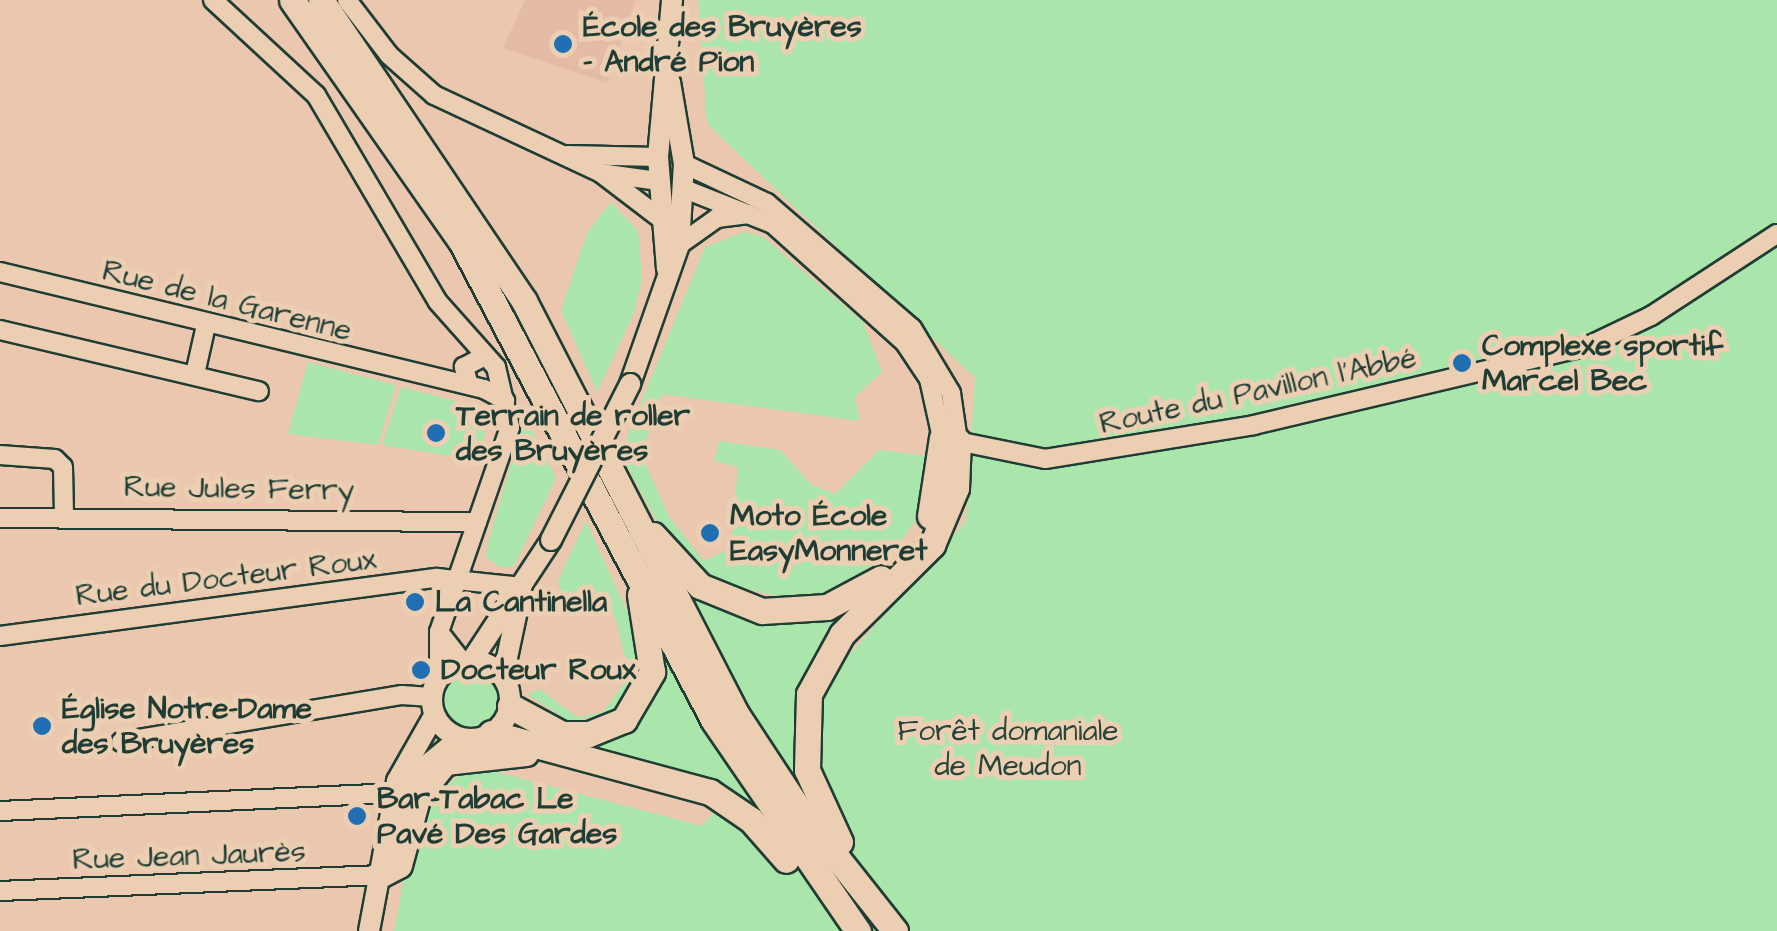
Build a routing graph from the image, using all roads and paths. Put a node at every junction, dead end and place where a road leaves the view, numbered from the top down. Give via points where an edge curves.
1 (213, 0) edge
2 (292, 0) edge
3 (321, 0) edge
4 (347, 0) edge
5 (672, 0) edge
6 (670, 82) junction
7 (558, 155) junction
8 (658, 157) junction
9 (684, 164) junction
10 (601, 174) junction
11 (658, 181) junction
12 (682, 188) junction
13 (751, 214) junction
14 (657, 216) junction
15 (1777, 234) edge
16 (679, 246) junction
17 (667, 269) junction
18 (0, 272) edge
19 (206, 325) junction
20 (0, 330) edge
21 (465, 337) junction
22 (485, 356) junction
23 (465, 364) junction
24 (196, 374) junction
25 (441, 383) junction
26 (483, 384) junction
27 (258, 391) dead end
28 (950, 439) junction
29 (0, 455) edge
30 (606, 466) junction
31 (64, 515) junction
32 (0, 518) edge
33 (477, 522) junction
34 (458, 577) junction
35 (641, 585) junction
36 (523, 587) junction
37 (439, 632) junction
38 (0, 636) edge
39 (467, 661) junction
40 (438, 677) junction
41 (503, 677) junction
42 (433, 706) junction
43 (510, 706) junction
44 (492, 734) junction
45 (460, 738) junction
46 (121, 742) dead end
47 (564, 757) junction
48 (395, 793) junction
49 (0, 812) edge
50 (380, 876) junction
51 (0, 891) edge
52 (864, 896) junction
53 (850, 922) edge
54 (359, 931) edge
55 (369, 931) edge
56 (895, 931) edge

1 - 21 street via 316,95
2 - 35 highway via 462,243
3 - 30 highway via 524,302
4 - 7 street via 388,55 434,95
5 - 6 main road
6 - 8 main road
6 - 9 main road
7 - 8 street
7 - 10 street
8 - 9 main road
8 - 11 main road
9 - 12 main road
9 - 28 street via 767,203 912,328 946,381
10 - 11 street
10 - 14 street
11 - 12 main road
11 - 14 main road
12 - 13 street
12 - 16 main road
13 - 16 street via 717,218
13 - 28 street via 792,237 904,343 929,379
14 - 17 main road
15 - 28 street, Route du Pavillon l'Abbé via 1640,322 1566,351 1115,453 1045,459
16 - 17 main road
17 - 36 main road, bridge via 655,327 630,384
18 - 19 street, Rue de la Garenne
19 - 24 street
19 - 25 street, Rue de la Garenne
20 - 24 street
21 - 22 street
21 - 23 street
22 - 23 street
22 - 26 street
23 - 25 street
23 - 26 street
24 - 27 street
25 - 26 street, Rue de la Garenne
26 - 33 street via 505,400 506,440
28 - 30 highway via 933,508 910,551 846,601 792,613 734,603 684,573
28 - 52 highway via 956,488 932,545 832,646 806,708 812,784
29 - 31 street via 56,459 63,466
30 - 52 highway via 737,714
31 - 32 street, Rue Jules Ferry
31 - 33 street, Rue Jules Ferry
33 - 34 street
34 - 36 street, Rue du Docteur Roux
34 - 37 street
34 - 38 street, Rue du Docteur Roux
35 - 43 highway via 638,614 652,672 632,713 576,736 547,730
35 - 53 highway via 714,721
36 - 39 main road
36 - 41 main road
37 - 39 street
37 - 40 street
39 - 40 main road
39 - 41 main road
40 - 42 main road
41 - 43 main road
42 - 45 main road
42 - 46 street via 402,695
42 - 48 main road
43 - 44 main road
44 - 45 main road
44 - 47 highway
45 - 48 main road
47 - 50 highway via 482,753 445,762 418,795 399,865
47 - 53 highway via 724,799 766,834 815,897
48 - 49 street
48 - 50 main road
50 - 51 street, Rue Jean Jaurès
50 - 55 main road
52 - 56 highway
54 - 55 street

